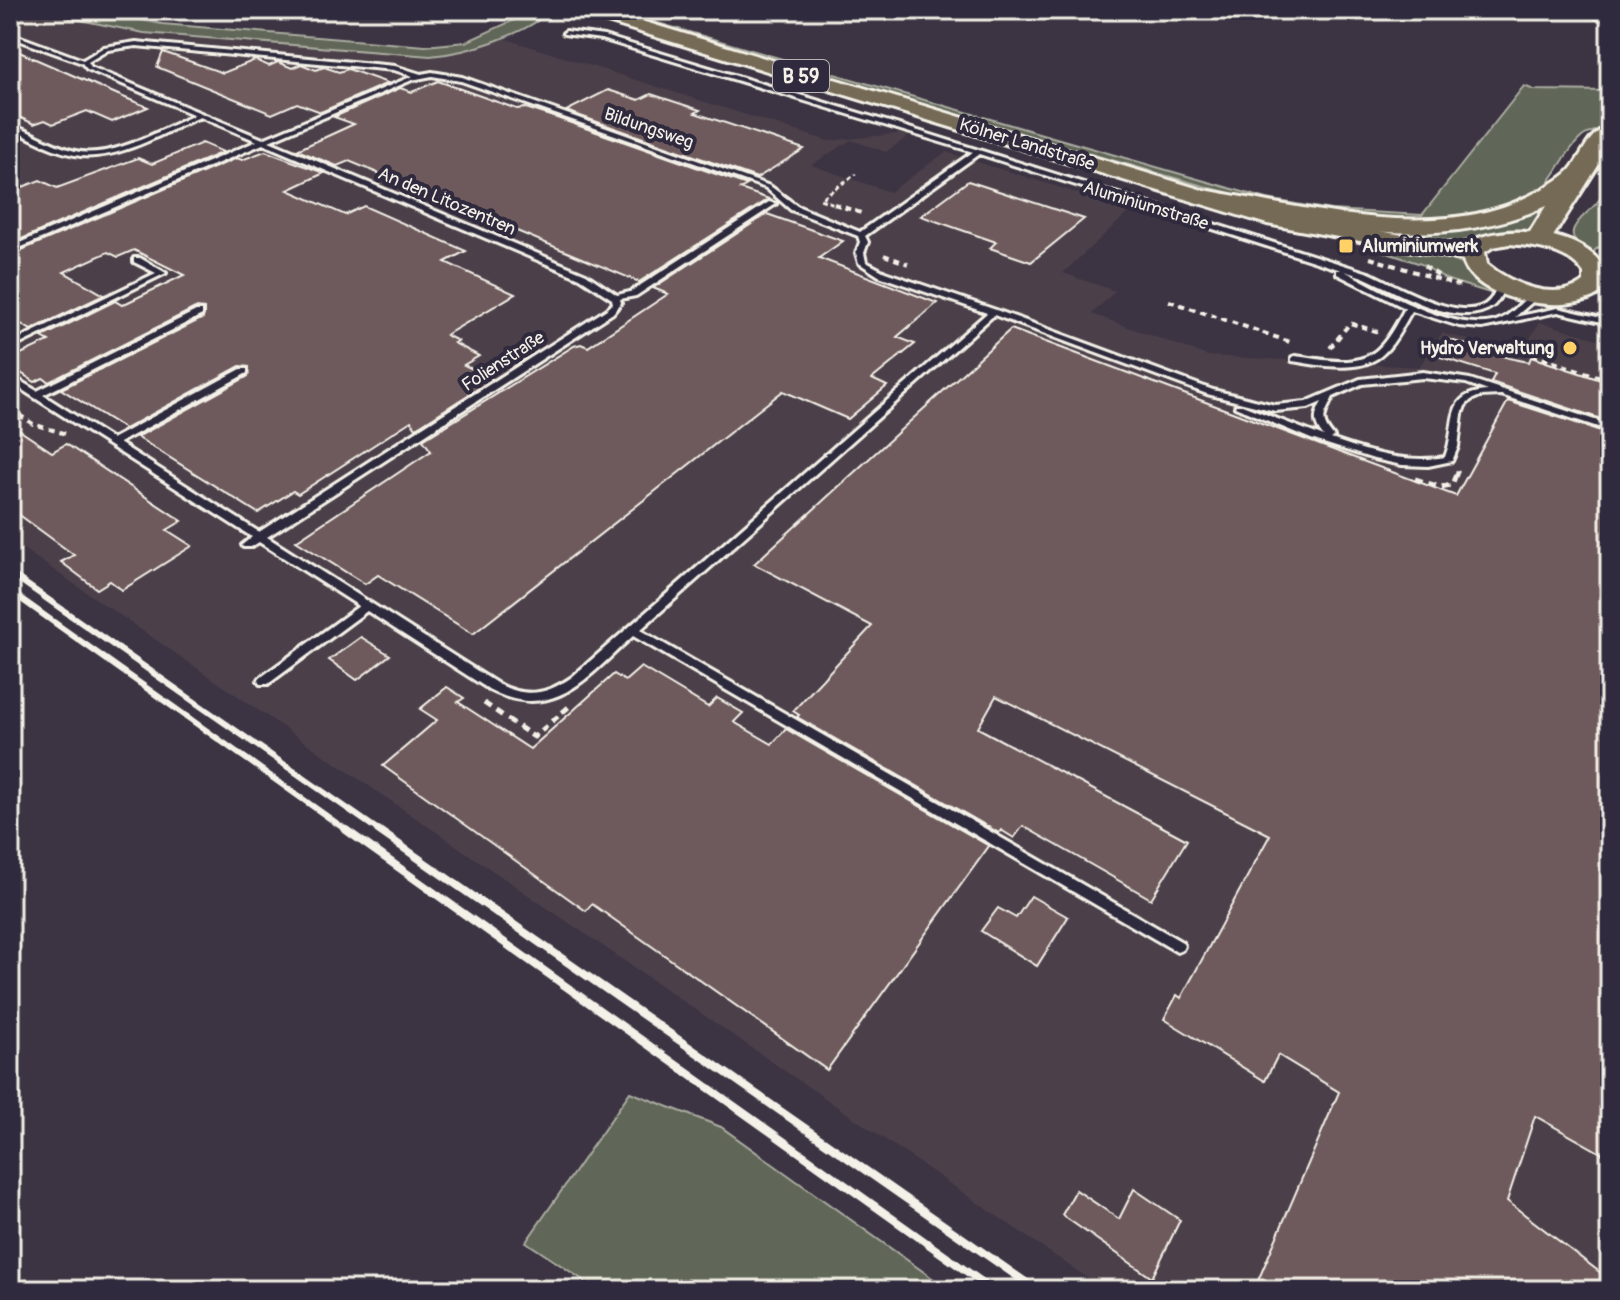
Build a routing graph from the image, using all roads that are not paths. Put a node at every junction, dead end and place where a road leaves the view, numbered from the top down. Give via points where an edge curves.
1 (587, 10) edge
2 (566, 33) dead end
3 (10, 35) edge
4 (84, 62) junction
5 (418, 75) junction
6 (200, 115) junction
7 (10, 126) edge
8 (1610, 133) edge
9 (262, 141) junction
10 (977, 152) junction
11 (1610, 158) edge
12 (1578, 176) junction
13 (1203, 197) junction
14 (772, 204) dead end
15 (861, 235) junction
16 (1549, 243) junction
17 (10, 250) edge
18 (1472, 255) junction
19 (1315, 258) junction
20 (137, 260) dead end
21 (1502, 285) junction
22 (1535, 295) junction
23 (616, 298) junction
24 (1599, 298) edge
25 (1409, 308) junction
26 (993, 312) junction
27 (199, 313) dead end
28 (1610, 322) edge
29 (1499, 323) junction
30 (10, 346) edge
31 (1295, 359) dead end
32 (244, 371) dead end
33 (10, 378) edge
34 (1210, 392) junction
35 (1510, 394) junction
36 (37, 395) junction
37 (1329, 397) junction
38 (1610, 428) edge
39 (1335, 442) junction
40 (112, 443) junction
41 (261, 537) junction
42 (247, 545) dead end
43 (367, 605) junction
44 (632, 630) junction
45 (264, 681) dead end
46 (1177, 946) dead end

1 - 13 main road, Kölner Landstraße / B 59
2 - 10 lane, Aluminiumstraße via 602,37
3 - 4 lane, An den Litozentren
4 - 5 lane, Bildungsweg via 106,48 136,44 395,68
4 - 6 lane, An den Litozentren
5 - 9 lane
5 - 15 lane, Bildungsweg via 456,77 754,182 777,192 791,207
6 - 7 lane via 91,154 59,148
6 - 9 lane, An den Litozentren
8 - 12 highway
9 - 17 lane
9 - 23 lane, An den Litozentren via 583,276
10 - 15 lane
10 - 19 lane, Aluminiumstraße
11 - 16 highway
12 - 13 highway via 1523,209 1429,225 1350,223
12 - 16 highway
13 - 18 main road, Kölner Landstraße / B 59 via 1312,227
14 - 23 lane, Folienstraße via 633,294
15 - 26 lane via 860,253 871,269
16 - 18 main road via 1493,239
16 - 24 main road via 1585,260 1596,272
18 - 21 main road via 1479,270
19 - 21 lane, Aluminiumstraße via 1444,308 1487,307 1496,302
19 - 25 lane, Aluminiumstraße
20 - 30 lane via 162,273
21 - 22 main road
22 - 24 main road
22 - 29 lane
23 - 41 lane, Folienstraße via 613,309
25 - 29 lane, Aluminiumstraße via 1453,321
25 - 31 lane via 1380,352 1368,360
26 - 34 lane
26 - 44 lane
27 - 36 lane
28 - 29 lane, Aluminiumstraße via 1558,310
32 - 40 lane
33 - 36 lane
34 - 37 lane via 1290,409
34 - 39 lane
35 - 37 lane via 1423,375 1360,382
35 - 38 lane
35 - 39 lane via 1473,395 1463,401 1455,416 1455,449 1449,459 1436,464 1399,463
36 - 40 lane
37 - 39 lane via 1318,424
40 - 41 lane
41 - 42 lane, Folienstraße
41 - 43 lane
43 - 44 lane via 505,694 527,699 564,688
43 - 45 lane
44 - 46 lane

